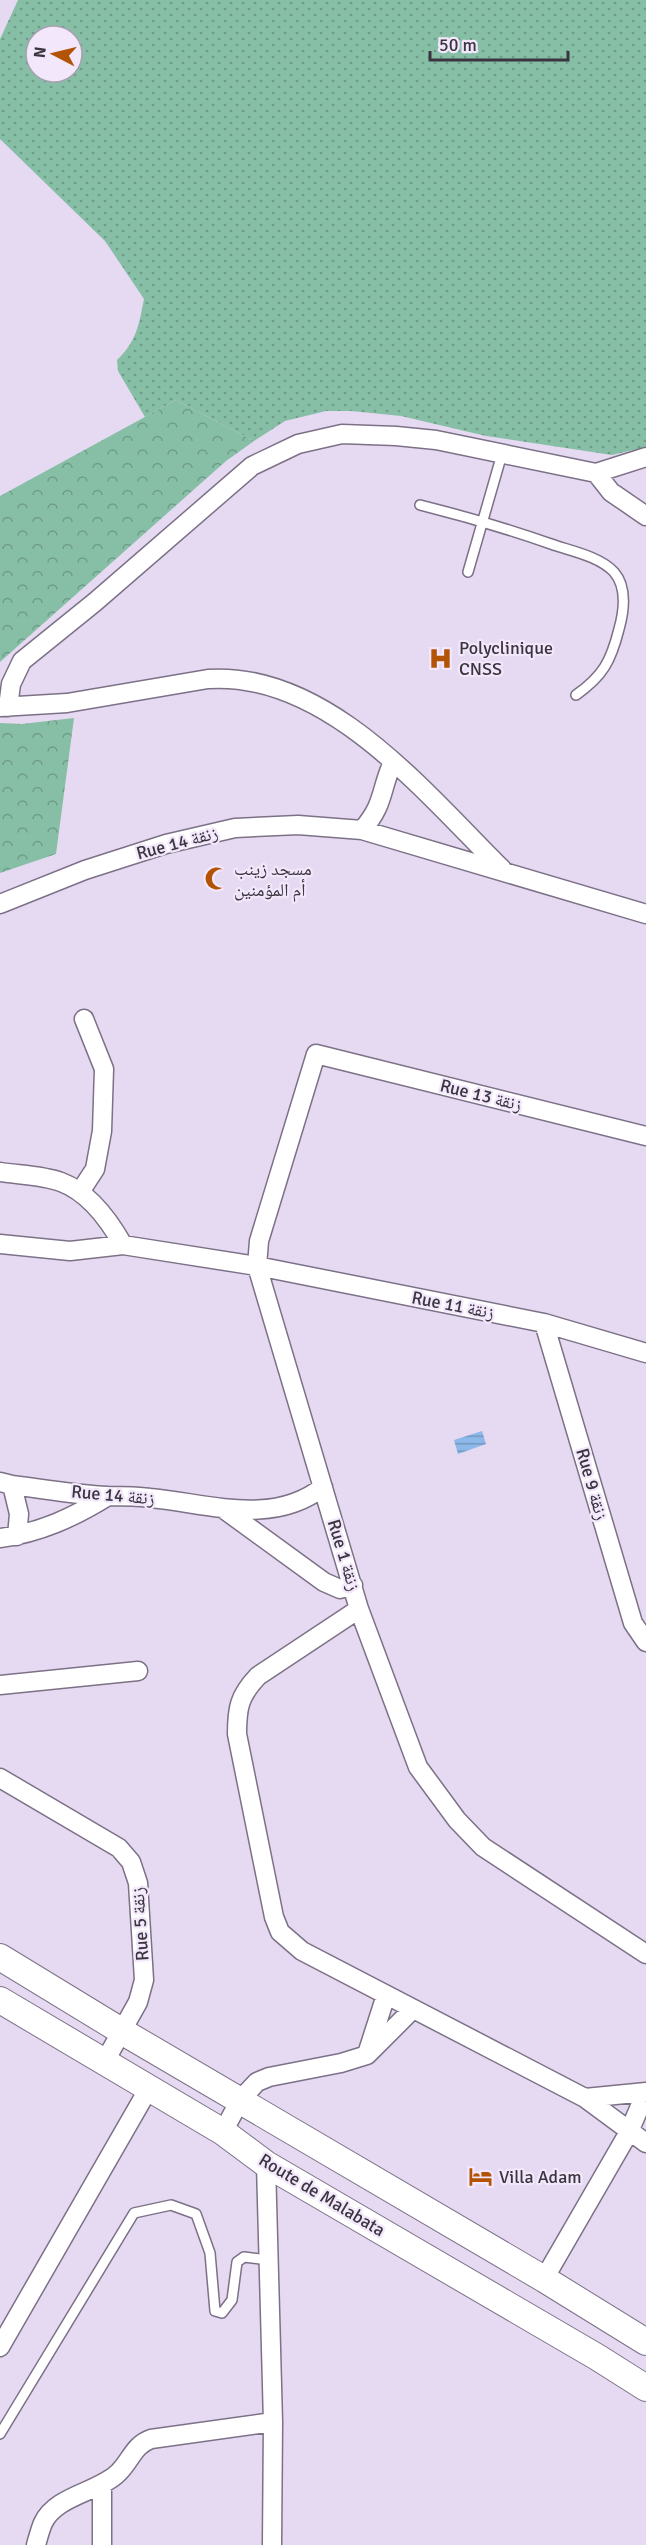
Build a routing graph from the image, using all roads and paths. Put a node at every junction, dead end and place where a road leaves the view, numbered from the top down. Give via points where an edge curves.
1 (502, 454) junction
2 (646, 457) edge
3 (596, 473) junction
4 (420, 505) dead end
5 (646, 516) edge
6 (483, 521) junction
7 (468, 572) dead end
8 (576, 695) dead end
9 (4, 707) edge
10 (393, 762) junction
11 (362, 830) junction
12 (505, 872) junction
13 (0, 904) edge
14 (646, 914) edge
15 (84, 1019) dead end
16 (316, 1054) joint
17 (646, 1136) edge
18 (0, 1172) edge
19 (80, 1192) junction
20 (0, 1244) edge
21 (123, 1245) junction
22 (257, 1266) junction
23 (544, 1323) junction
24 (646, 1353) edge
25 (6, 1483) edge
26 (323, 1487) junction
27 (108, 1496) junction
28 (225, 1510) junction
29 (9, 1537) edge
30 (353, 1585) junction
31 (359, 1609) junction
32 (646, 1642) edge
33 (138, 1671) dead end
34 (0, 1684) edge
35 (0, 1778) edge
36 (646, 1954) edge
37 (0, 1957) edge
38 (386, 1995) junction
39 (0, 2000) edge
40 (412, 2010) junction
41 (123, 2032) junction
42 (367, 2055) junction
43 (105, 2061) junction
44 (149, 2088) junction
45 (646, 2092) edge
46 (585, 2098) junction
47 (240, 2100) junction
48 (223, 2132) junction
49 (629, 2132) junction
50 (646, 2143) edge
51 (266, 2164) junction
52 (268, 2260) junction
53 (544, 2279) junction
54 (646, 2342) edge
55 (0, 2347) edge
56 (646, 2388) edge
57 (273, 2422) junction
58 (0, 2434) edge
59 (102, 2484) junction
60 (36, 2545) edge
61 (102, 2545) edge
62 (272, 2545) edge

1 - 3 street
1 - 6 lane
1 - 9 street via 436,440 342,434 298,444 261,462 215,496 21,661
2 - 3 street
3 - 5 street via 611,492
4 - 6 lane
6 - 7 lane
6 - 8 lane via 588,556 614,572 622,588 623,613 614,648 597,680
9 - 10 street via 67,703 208,679 242,680 322,708
10 - 11 street via 382,800
10 - 12 street
11 - 12 street, Rue 14 زنقة
11 - 13 street, Rue 14 زنقة via 266,825 210,833 85,870
12 - 14 street, Rue 14 زنقة
15 - 19 street via 104,1069 102,1131 95,1169
16 - 17 street, Rue 13 زنقة
16 - 22 street, Rue 1 زنقة via 259,1241
18 - 19 street via 60,1182
19 - 21 street
20 - 21 street, Rue 11 زنقة via 70,1251
21 - 22 street, Rue 11 زنقة
22 - 23 street, Rue 11 زنقة
22 - 26 street, Rue 1 زنقة
23 - 24 street, Rue 11 زنقة
23 - 32 street, Rue 9 زنقة via 633,1623
25 - 27 street, Rue 14 زنقة
25 - 29 street via 19,1514
26 - 28 street, Rue 14 زنقة via 287,1506
26 - 30 street, Rue 1 زنقة
27 - 28 street, Rue 14 زنقة via 185,1501
27 - 29 street via 74,1517
28 - 30 street, Rue 14 زنقة via 324,1582 340,1589
30 - 31 street, Rue 1 زنقة
31 - 36 street, Rue 1 زنقة via 418,1767 457,1820 483,1847
31 - 38 street via 258,1676 247,1688 237,1710 237,1734 280,1932 302,1951
33 - 34 street
35 - 41 street, Rue 5 زنقة via 119,1848 131,1862 138,1883 144,1980
37 - 41 street
38 - 40 street
38 - 42 street
39 - 43 street, Route de Malabata
40 - 42 street
40 - 46 street
41 - 43 street, Rue 5 زنقة
41 - 47 street
42 - 47 street via 269,2077 257,2082
43 - 44 street, Route de Malabata
44 - 48 street, Route de Malabata
44 - 55 street
45 - 46 street
45 - 49 street
46 - 49 street
47 - 48 street
47 - 53 street
48 - 51 street, Route de Malabata
49 - 50 street
49 - 53 street
51 - 52 street
51 - 56 street, Route de Malabata
52 - 57 street
52 - 58 lane via 244,2257 237,2262 232,2300 222,2313 214,2311 210,2253 196,2214 171,2205 134,2213
53 - 54 street
57 - 59 street via 142,2442 120,2471
57 - 62 street
59 - 60 street via 73,2496 50,2515
59 - 61 street

